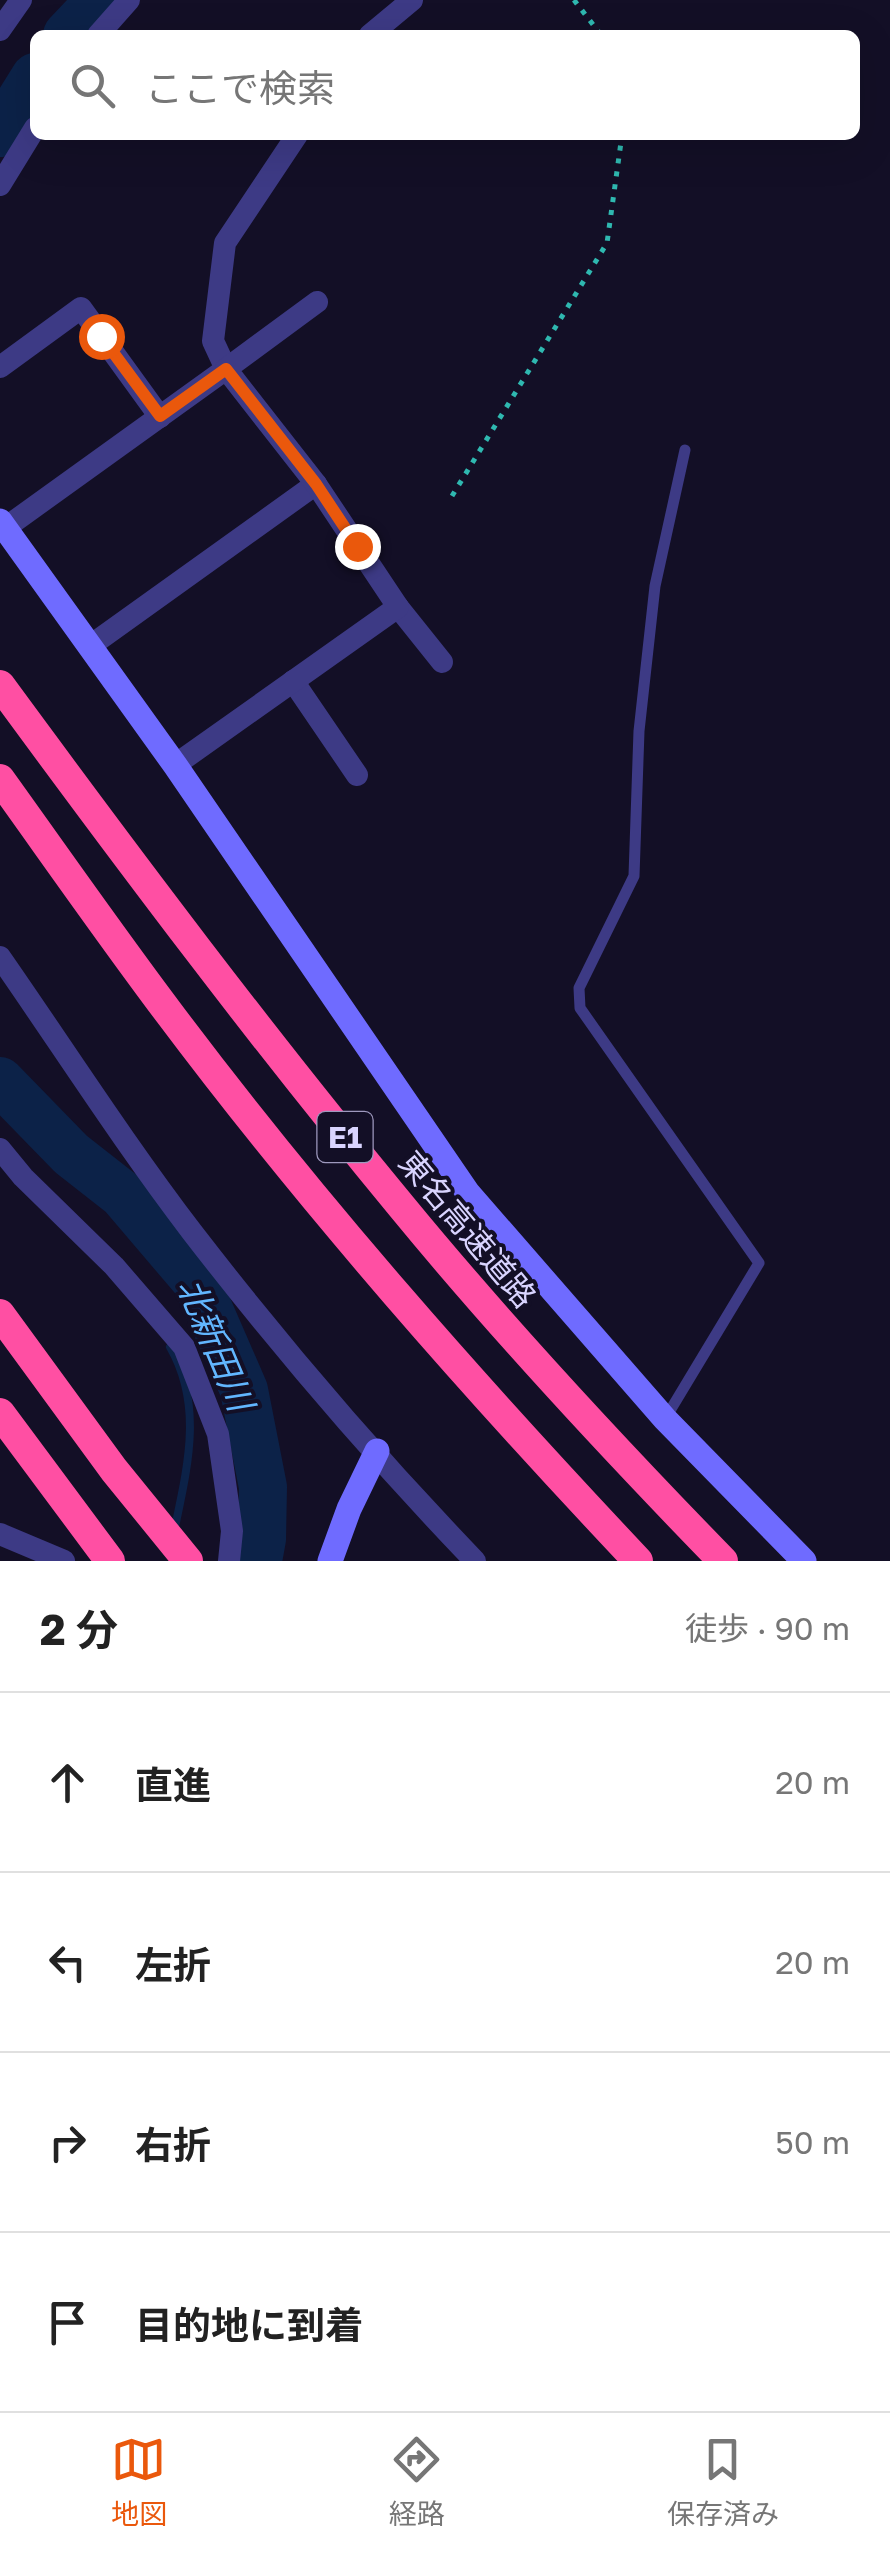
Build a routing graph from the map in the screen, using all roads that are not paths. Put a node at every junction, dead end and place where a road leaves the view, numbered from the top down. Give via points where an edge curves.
1 (22, 0) edge
2 (129, 0) edge
3 (412, 0) edge
4 (0, 30) edge
5 (102, 30) edge
6 (376, 30) edge
7 (30, 136) edge
8 (294, 140) edge
9 (0, 186) edge
10 (317, 302) dead end
11 (0, 367) edge
12 (226, 369) junction
13 (160, 416) junction
14 (686, 450) dead end
15 (316, 484) junction
16 (2, 525) edge
17 (398, 607) junction
18 (90, 646) junction
19 (442, 662) dead end
20 (293, 681) junction
21 (0, 684) edge
22 (175, 764) junction
23 (358, 775) dead end
24 (0, 779) edge
25 (0, 957) edge
26 (0, 1149) edge
27 (0, 1314) edge
28 (0, 1413) edge
29 (665, 1419) junction
30 (377, 1451) junction
31 (0, 1534) edge
32 (64, 1561) edge
33 (110, 1561) edge
34 (188, 1561) edge
35 (229, 1561) edge
36 (330, 1561) edge
37 (474, 1561) edge
38 (638, 1561) edge
39 (723, 1561) edge
40 (804, 1561) edge

1 - 4 street
2 - 5 street
3 - 6 street
7 - 9 street
8 - 12 street via 225,243 213,341
10 - 12 street
11 - 13 street via 82,308
12 - 13 street
12 - 15 street
13 - 16 street
14 - 29 lane via 653,604 639,731 634,876 579,988 580,1008 760,1262
15 - 17 street
15 - 18 street
16 - 18 street
17 - 19 street
17 - 20 street
18 - 22 street
20 - 22 street
20 - 23 street
21 - 39 highway, 東名高速道路 / E1 via 242,1010 403,1209 528,1354
22 - 29 street via 468,1193
24 - 38 highway, E1 via 170,1014 328,1212 506,1420
25 - 30 street via 192,1231
26 - 35 street via 184,1347 218,1434 232,1531
27 - 34 highway
28 - 33 highway
29 - 40 street
30 - 36 street
30 - 37 street
31 - 32 street

